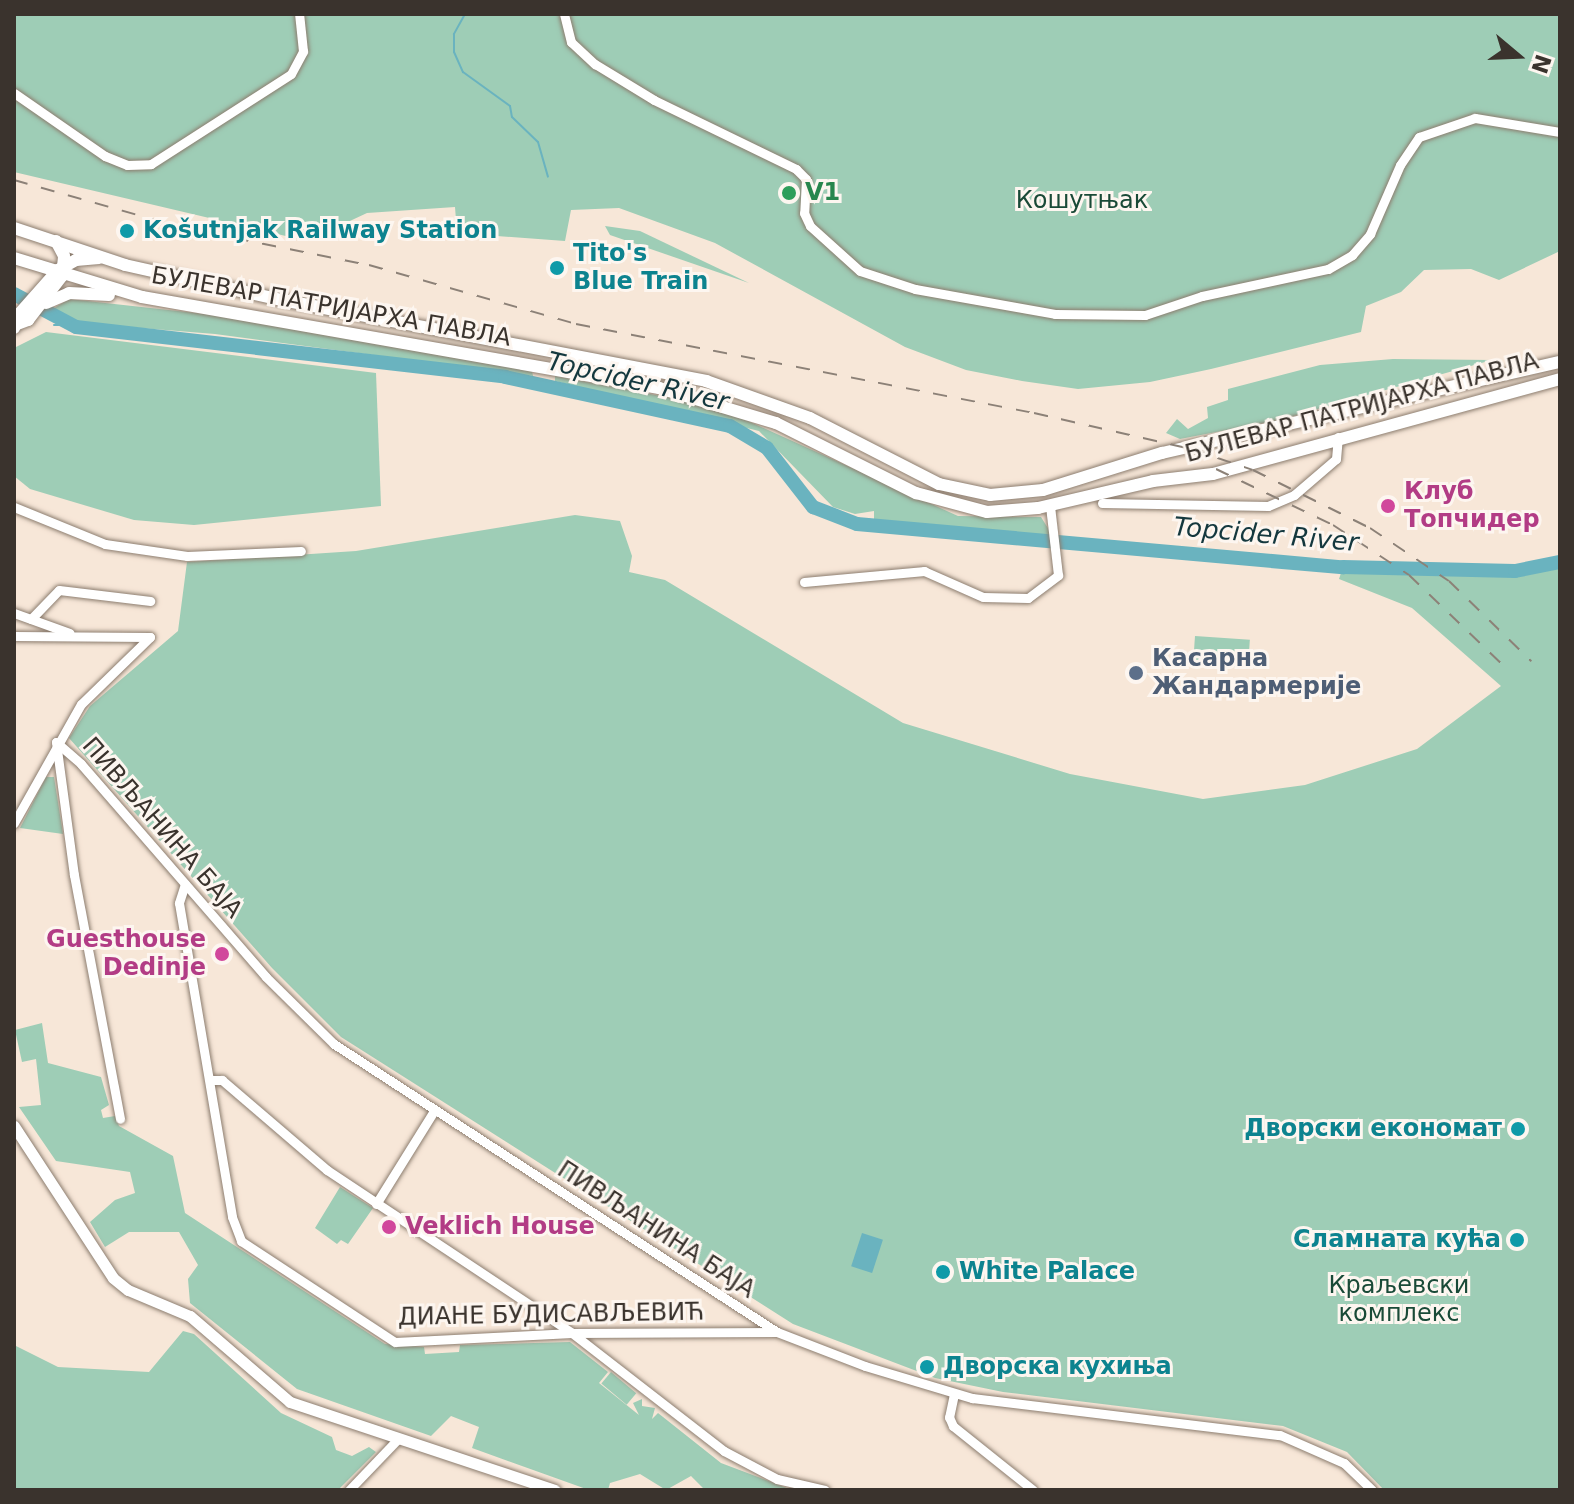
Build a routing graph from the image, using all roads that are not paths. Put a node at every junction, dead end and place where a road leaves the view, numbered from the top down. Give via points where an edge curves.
1 (299, 14) edge
2 (564, 14) edge
3 (14, 93) edge
4 (1560, 132) edge
5 (14, 228) edge
6 (56, 241) junction
7 (15, 259) edge
8 (106, 259) junction
9 (60, 272) junction
10 (122, 293) junction
11 (37, 302) junction
12 (20, 321) edge
13 (1560, 362) edge
14 (1560, 379) edge
15 (1338, 437) junction
16 (1102, 503) dead end
17 (1050, 506) junction
18 (14, 507) edge
19 (301, 551) dead end
20 (804, 582) dead end
21 (150, 601) dead end
22 (14, 613) edge
23 (31, 619) junction
24 (14, 636) edge
25 (77, 636) junction
26 (56, 742) junction
27 (14, 823) edge
28 (185, 884) junction
29 (210, 1080) junction
30 (434, 1111) junction
31 (120, 1119) dead end
32 (14, 1126) edge
33 (376, 1204) junction
34 (777, 1332) junction
35 (572, 1333) junction
36 (954, 1394) junction
37 (397, 1440) junction
38 (548, 1489) edge
39 (349, 1490) edge
40 (825, 1490) edge
41 (1033, 1490) edge
42 (1372, 1490) edge

1 - 3 street via 303,51 291,74 151,164 127,165 105,156
2 - 4 street via 571,42 595,64 654,100 796,169 806,179 804,213 810,226 860,271 915,289 1055,314 1145,315 1202,296 1328,269 1352,255 1370,234 1400,165 1419,137 1475,118
5 - 6 main road, БУЛЕВАР ПАТРИЈАРХА ПАВЛА
6 - 8 main road, БУЛЕВАР ПАТРИЈАРХА ПАВЛА
6 - 9 main road
7 - 9 main road, БУЛЕВАР ПАТРИЈАРХА ПАВЛА
7 - 11 main road via 34,275
8 - 9 main road via 88,258
8 - 13 main road, БУЛЕВАР ПАТРИЈАРХА ПАВЛА via 298,304 706,381 810,418 939,484 990,495 1043,490 1162,453
9 - 10 main road, БУЛЕВАР ПАТРИЈАРХА ПАВЛА
9 - 11 main road
10 - 11 main road via 69,293
10 - 17 main road, БУЛЕВАР ПАТРИЈАРХА ПАВЛА via 659,388 776,423 949,505 987,512
11 - 12 main road
14 - 15 main road, БУЛЕВАР ПАТРИЈАРХА ПАВЛА
15 - 16 street via 1336,459 1294,495 1268,506
15 - 17 main road, БУЛЕВАР ПАТРИЈАРХА ПАВЛА via 1228,470 1153,481
17 - 20 street via 1058,575 1041,593 1022,599 983,597 924,571
18 - 19 street via 105,544 187,556
21 - 23 street via 59,590
22 - 23 street
23 - 25 street
24 - 25 street
25 - 26 street via 149,636 148,643 85,699
26 - 27 street
26 - 28 street, ПИВЉАНИНА БАЈА
26 - 31 street via 74,875
28 - 29 street, ДИАНЕ БУДИСАВЉЕВИЋ via 179,903
28 - 30 street, ПИВЉАНИНА БАЈА via 328,1038
29 - 33 street via 222,1080 323,1167
29 - 35 street, ДИАНЕ БУДИСАВЉЕВИЋ via 235,1229 249,1247 393,1342
30 - 33 street
30 - 34 street, ПИВЉАНИНА БАЈА
32 - 37 street via 123,1287 190,1316 296,1406
33 - 35 street
34 - 35 street, ДИАНЕ БУДИСАВЉЕВИЋ
34 - 36 street, ПИВЉАНИНА БАЈА
35 - 40 street via 724,1451 777,1479
36 - 41 street via 949,1417 953,1426
36 - 42 street, ПИВЉАНИНА БАЈА via 1275,1434 1341,1461
37 - 38 street
37 - 39 street

